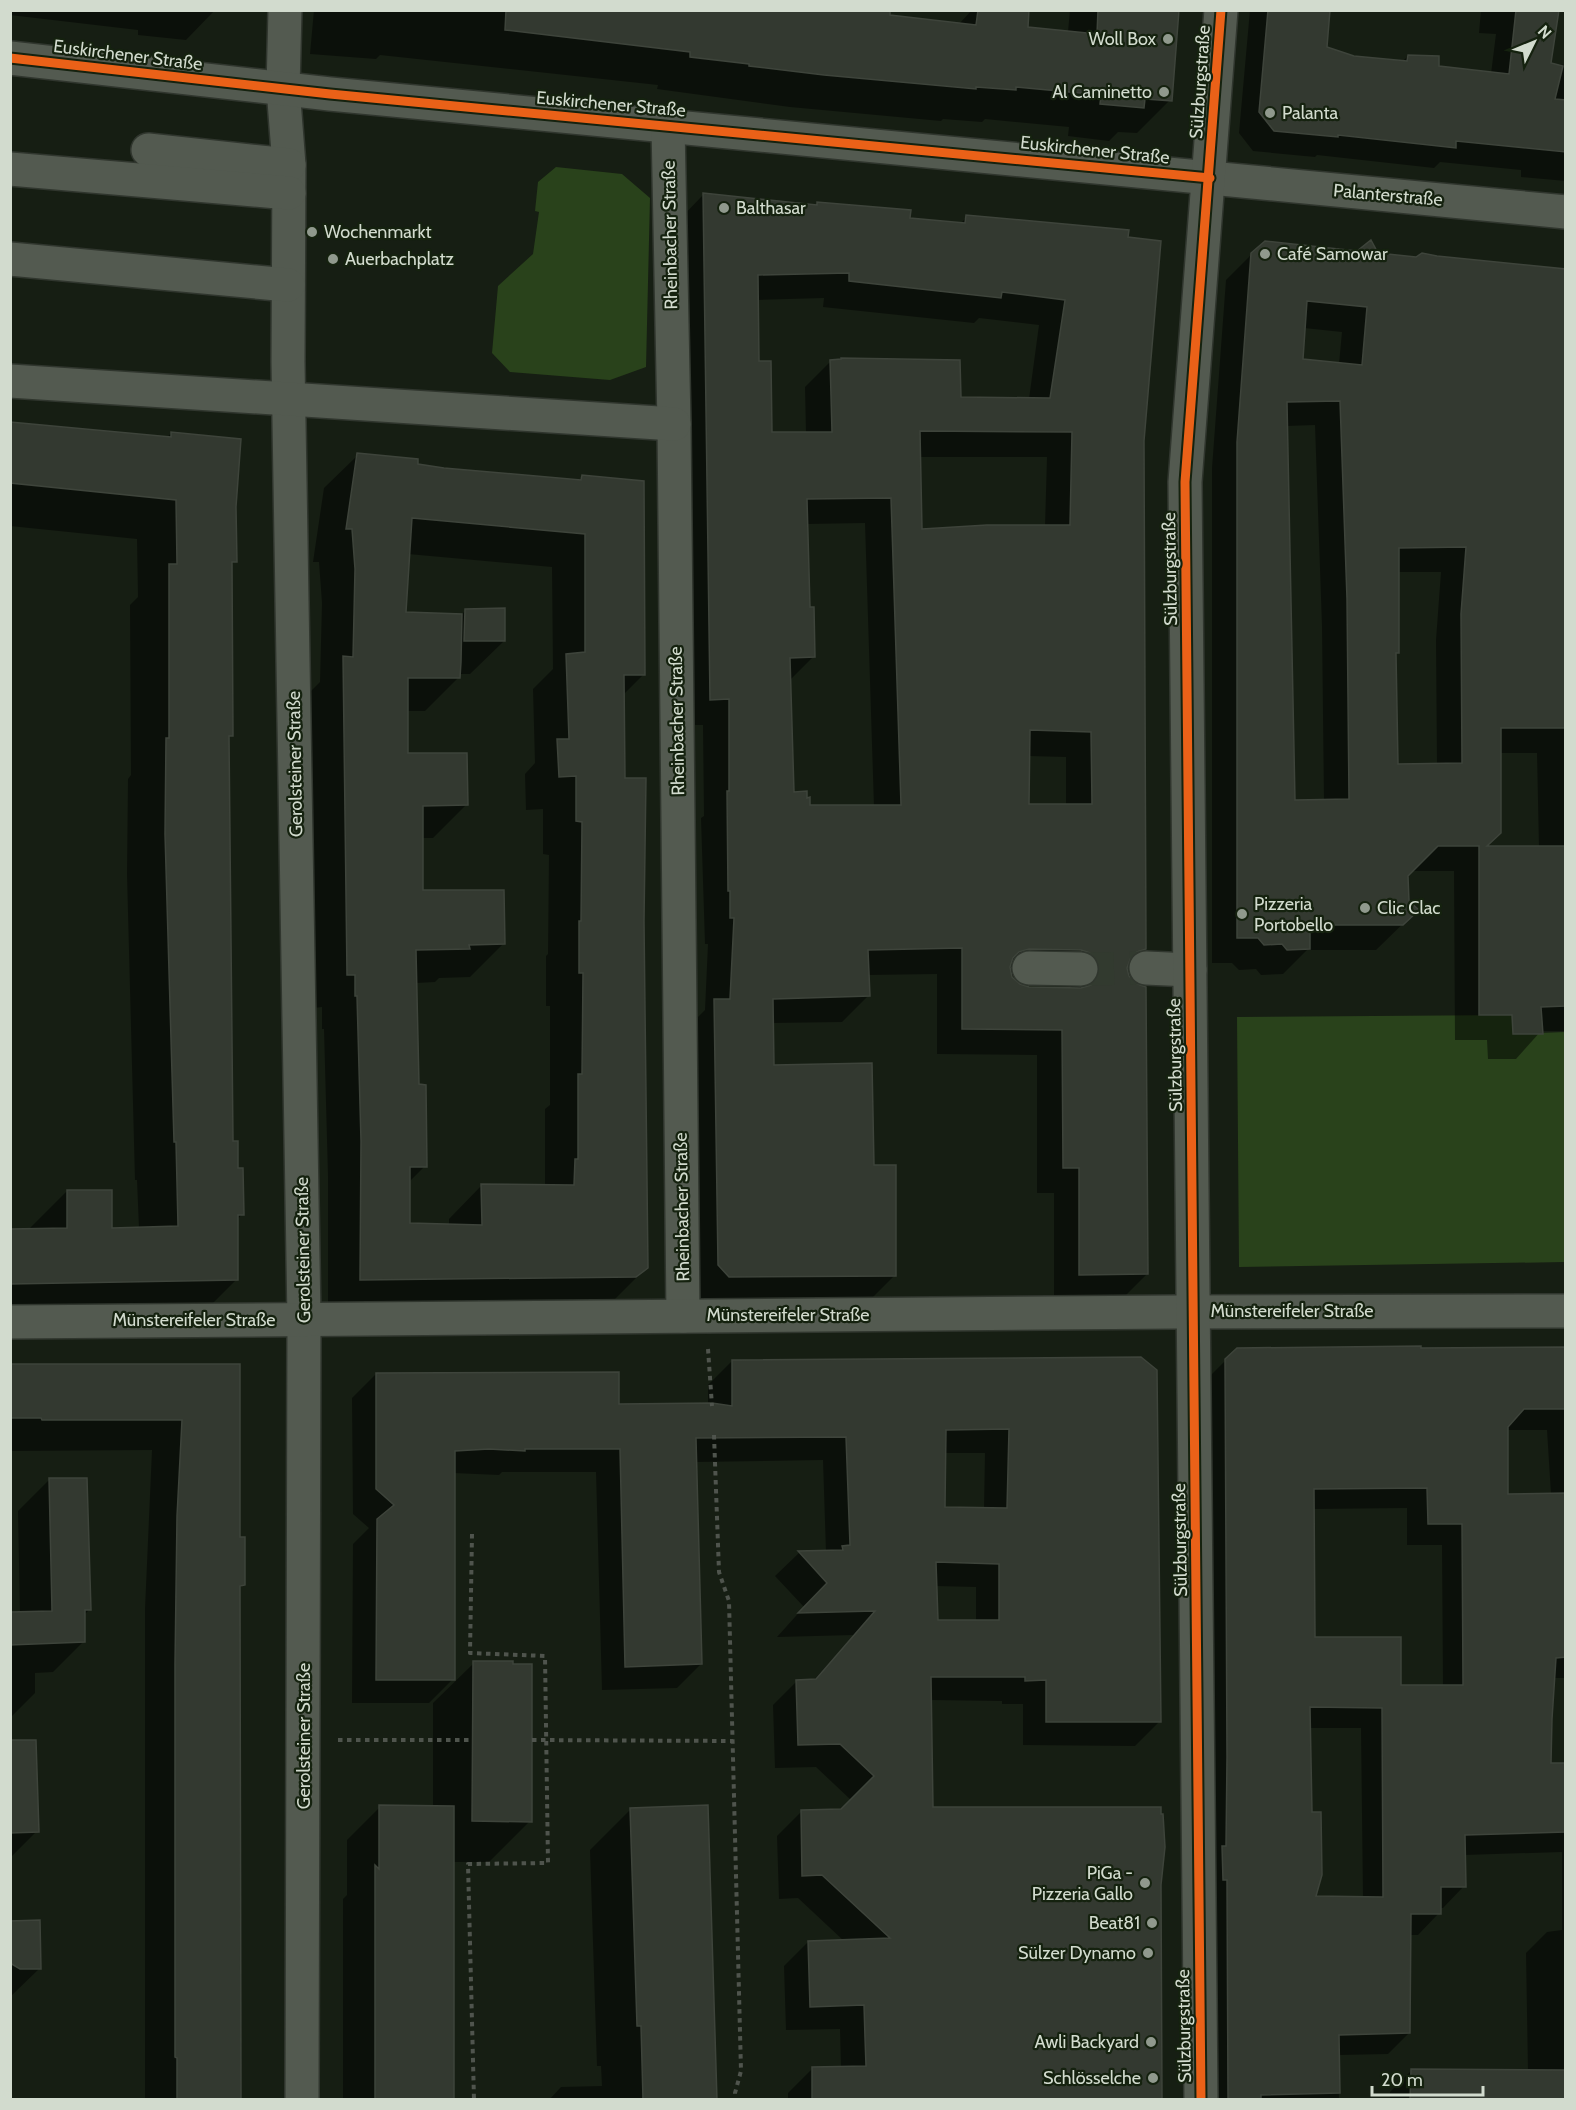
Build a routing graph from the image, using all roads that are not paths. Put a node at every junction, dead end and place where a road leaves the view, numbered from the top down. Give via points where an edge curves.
1 (285, 10) edge
2 (1221, 10) edge
3 (10, 58) edge
4 (283, 88) junction
5 (668, 126) junction
6 (148, 150) dead end
7 (10, 169) edge
8 (1210, 178) junction
9 (289, 179) junction
10 (1566, 212) edge
11 (10, 259) edge
12 (288, 285) junction
13 (10, 381) edge
14 (289, 400) junction
15 (674, 424) junction
16 (1029, 968) dead end
17 (1146, 968) tunnel mouth
18 (1081, 969) tunnel mouth
19 (1190, 970) junction
20 (1566, 1311) edge
21 (1194, 1312) junction
22 (694, 1316) junction
23 (304, 1319) junction
24 (10, 1322) edge
25 (302, 2100) edge
26 (1201, 2100) edge

1 - 4 street
2 - 8 street, Sülzburgstraße
3 - 4 street, Euskirchener Straße
4 - 5 street, Euskirchener Straße
4 - 9 street, Gerolsteiner Straße
5 - 8 street, Euskirchener Straße
5 - 15 street, Rheinbacher Straße
6 - 9 street
7 - 9 street
8 - 10 street, Palanterstraße
8 - 19 street, Sülzburgstraße via 1185,483
9 - 12 street, Gerolsteiner Straße
11 - 12 street
12 - 14 street, Gerolsteiner Straße
13 - 14 street
14 - 15 street
14 - 23 street, Gerolsteiner Straße
15 - 22 street, Rheinbacher Straße
16 - 18 street
17 - 19 street
19 - 21 street, Sülzburgstraße
20 - 21 street, Münstereifeler Straße
21 - 22 street, Münstereifeler Straße
21 - 26 street, Sülzburgstraße
22 - 23 street, Münstereifeler Straße
23 - 24 street, Münstereifeler Straße
23 - 25 street, Gerolsteiner Straße

